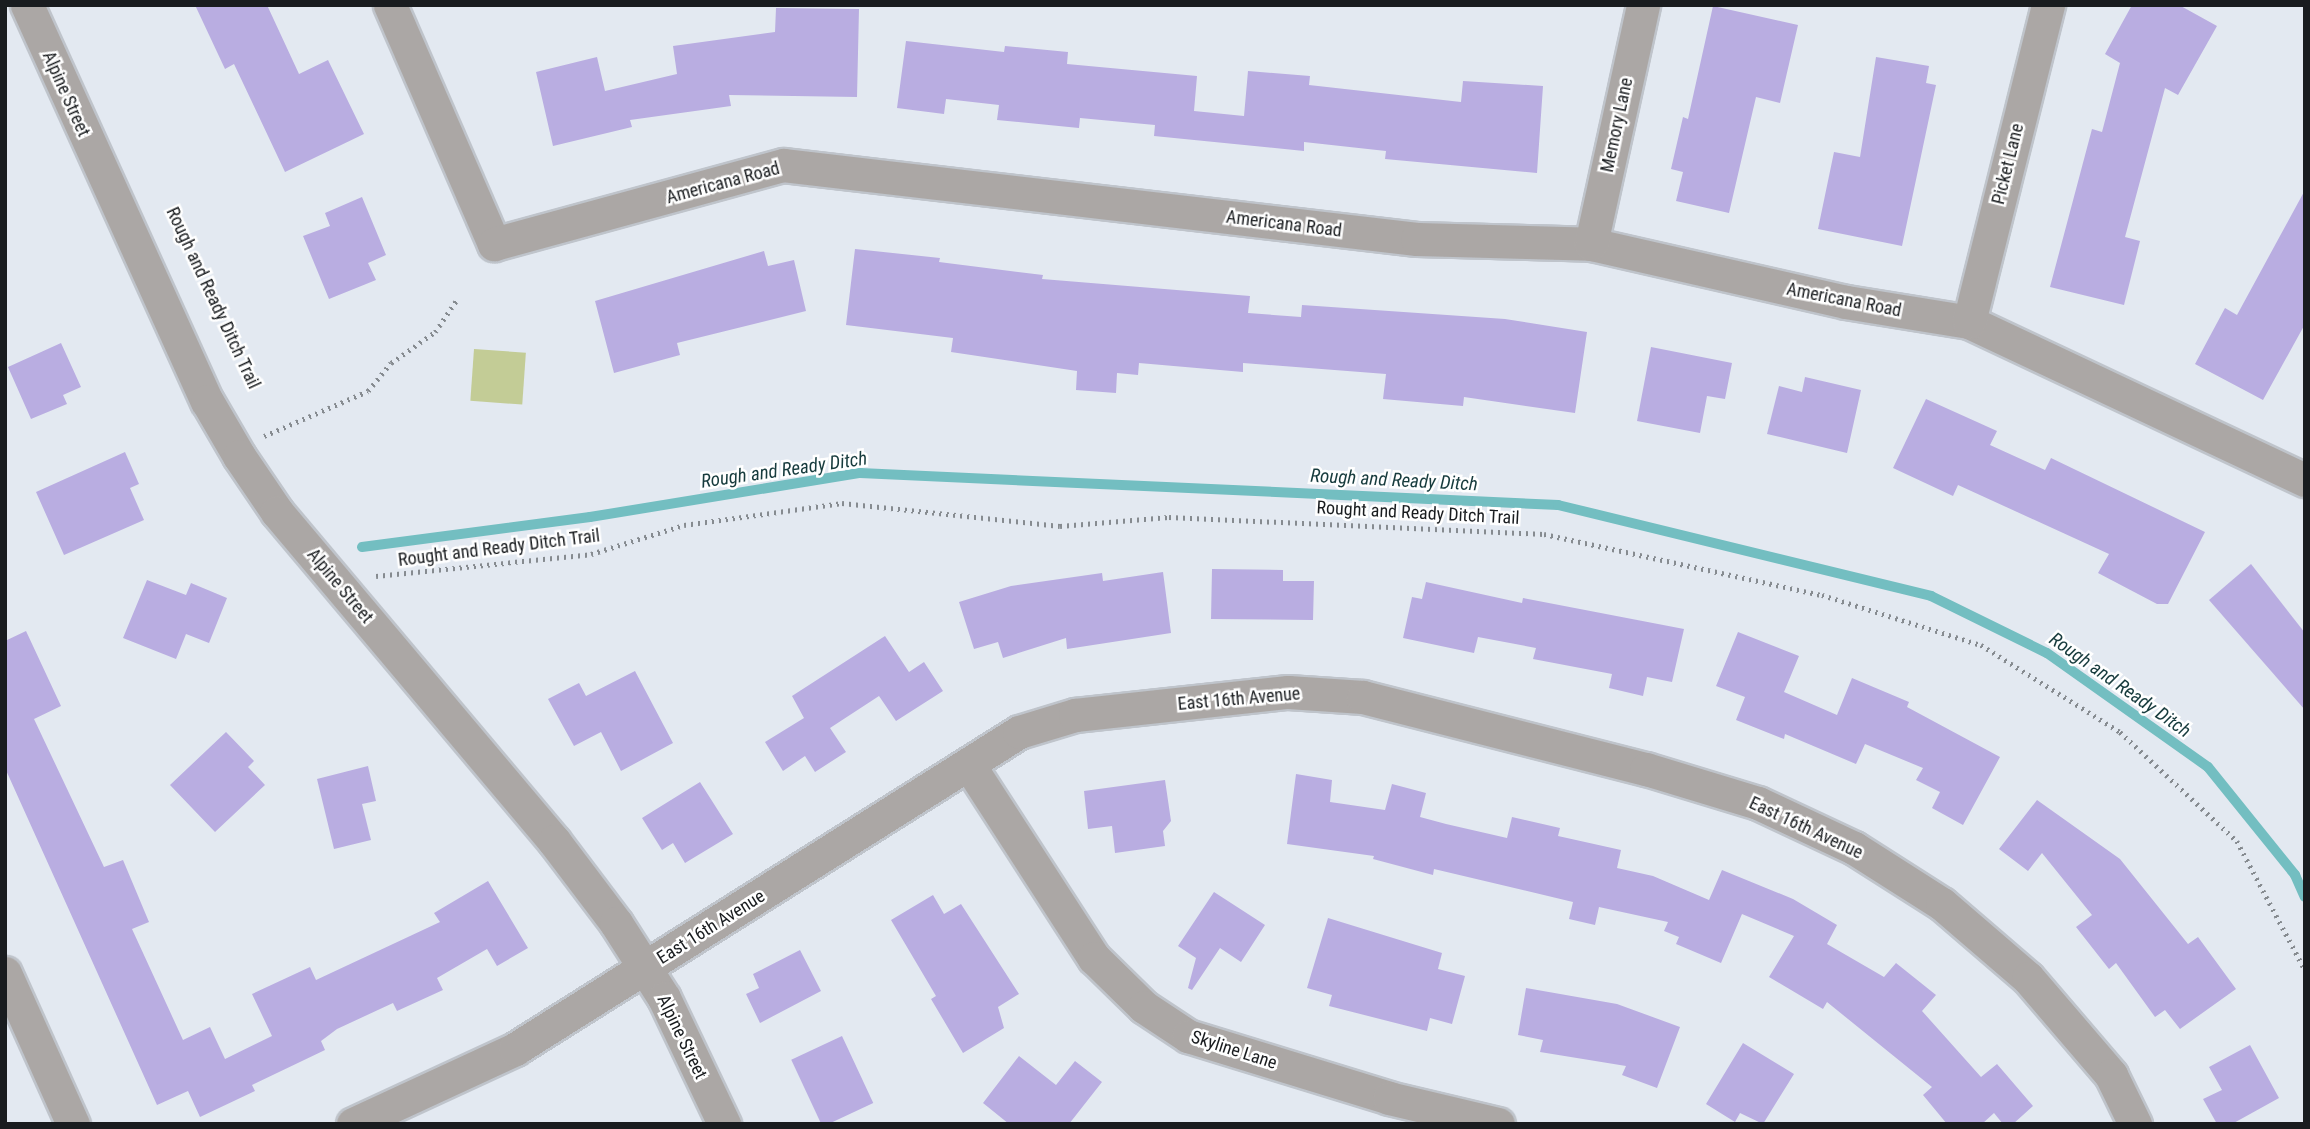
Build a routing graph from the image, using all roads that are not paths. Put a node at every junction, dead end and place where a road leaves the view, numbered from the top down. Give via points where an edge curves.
1 (27, 5) edge
2 (390, 5) edge
3 (1643, 5) edge
4 (2048, 5) edge
5 (1591, 244) junction
6 (1969, 323) junction
7 (2305, 480) edge
8 (969, 765) junction
9 (647, 967) junction
10 (5, 973) edge
11 (73, 1124) edge
12 (353, 1124) edge
13 (724, 1124) edge
14 (1499, 1124) edge
15 (2135, 1124) edge

1 - 9 street, Alpine Street via 207,401 252,446 277,512 554,841
2 - 5 street, Americana Road via 494,244 783,165 1417,239
3 - 5 street, Memory Lane
4 - 6 street, Picket Lane
5 - 6 street, Americana Road via 1846,302
6 - 7 street, Americana Road
8 - 9 street, East 16th Avenue
8 - 14 street, Skyline Lane via 1094,958 1144,1007 1188,1036 1389,1098
8 - 15 street, East 16th Avenue via 1018,732 1075,715 1288,692 1363,697 1758,803 1854,848 1942,904 2028,978 2111,1075
9 - 12 street, East 16th Avenue via 484,1066
9 - 13 street, Alpine Street
10 - 11 street

